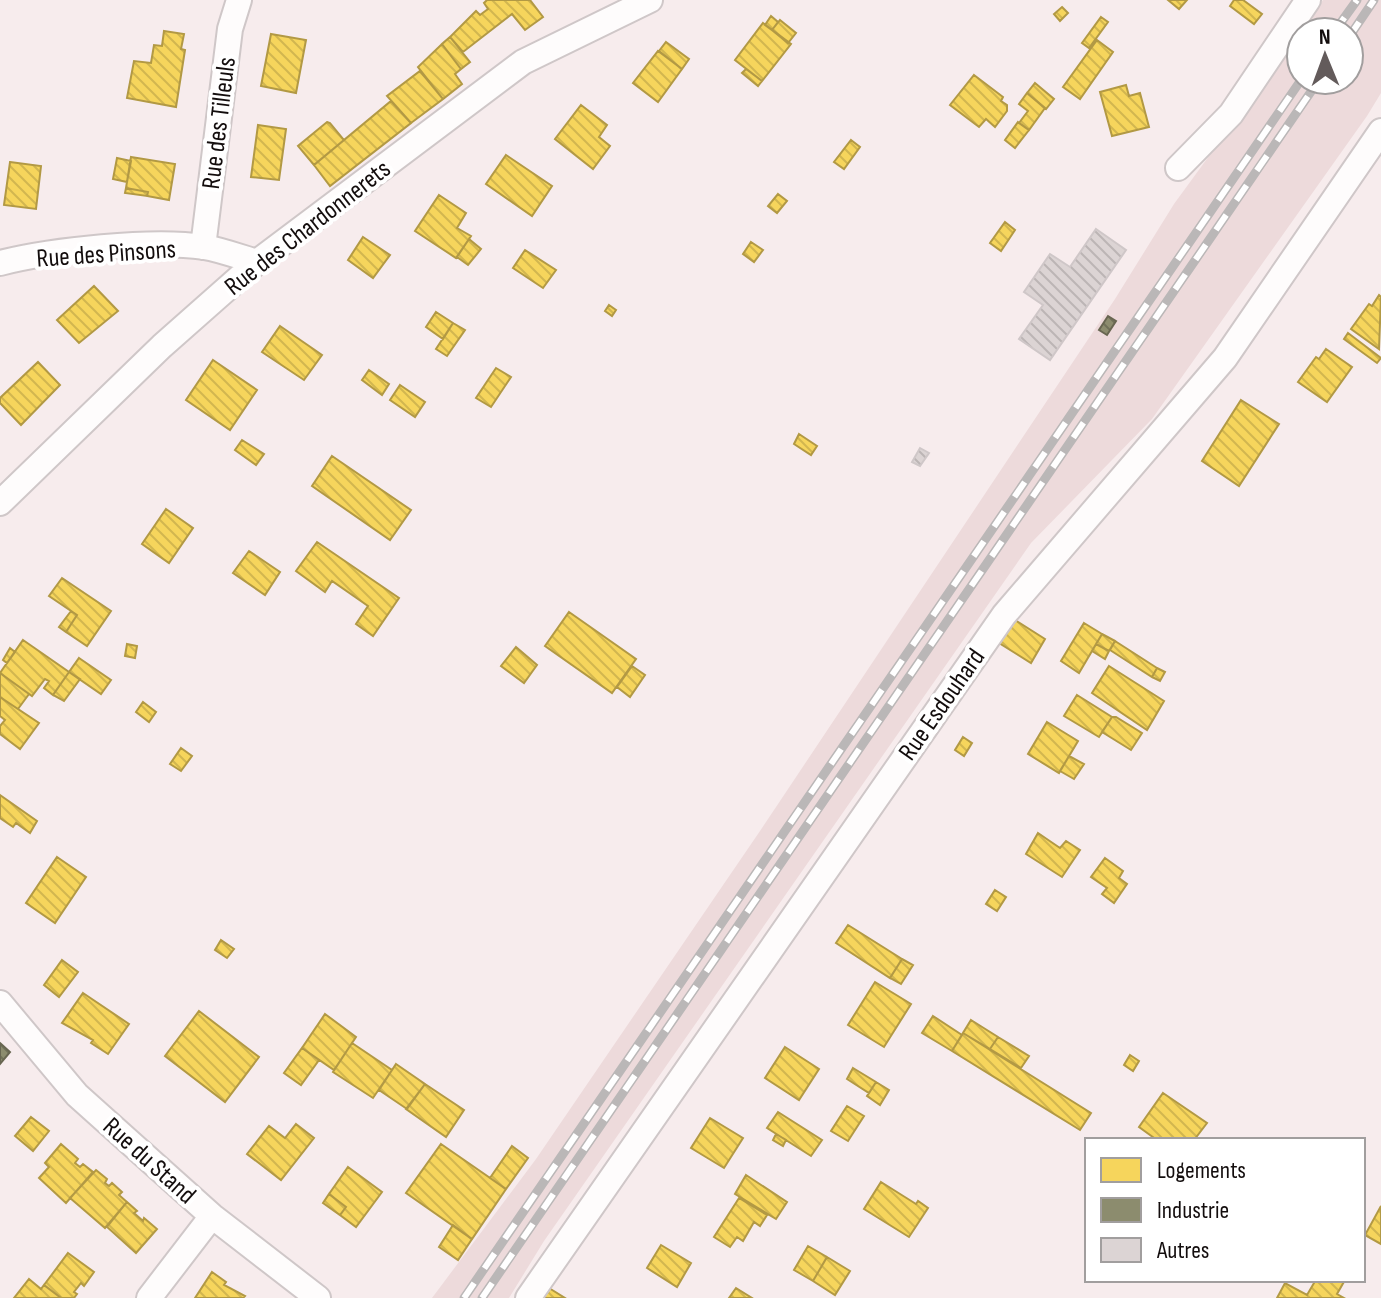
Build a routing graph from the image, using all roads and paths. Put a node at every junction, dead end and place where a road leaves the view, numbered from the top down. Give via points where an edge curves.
1 (239, 0) edge
2 (650, 0) edge
3 (1308, 0) edge
4 (1381, 131) edge
5 (1178, 168) dead end
6 (203, 247) junction
7 (257, 262) junction
8 (0, 263) edge
9 (0, 503) edge
10 (0, 1003) edge
11 (212, 1216) junction
12 (149, 1298) edge
13 (318, 1298) edge
14 (528, 1298) edge

1 - 6 street, Rue des Tilleuls via 230,29
2 - 7 street, Rue des Chardonnerets via 523,62
3 - 5 street via 1231,114
4 - 14 street, Rue Esdouhard via 1225,358 1004,615
6 - 7 street, Rue des Pinsons
6 - 8 street, Rue des Pinsons via 94,250
7 - 9 street, Rue des Chardonnerets
10 - 11 street, Rue du Stand via 77,1095
11 - 12 street
11 - 13 street, Rue du Stand

